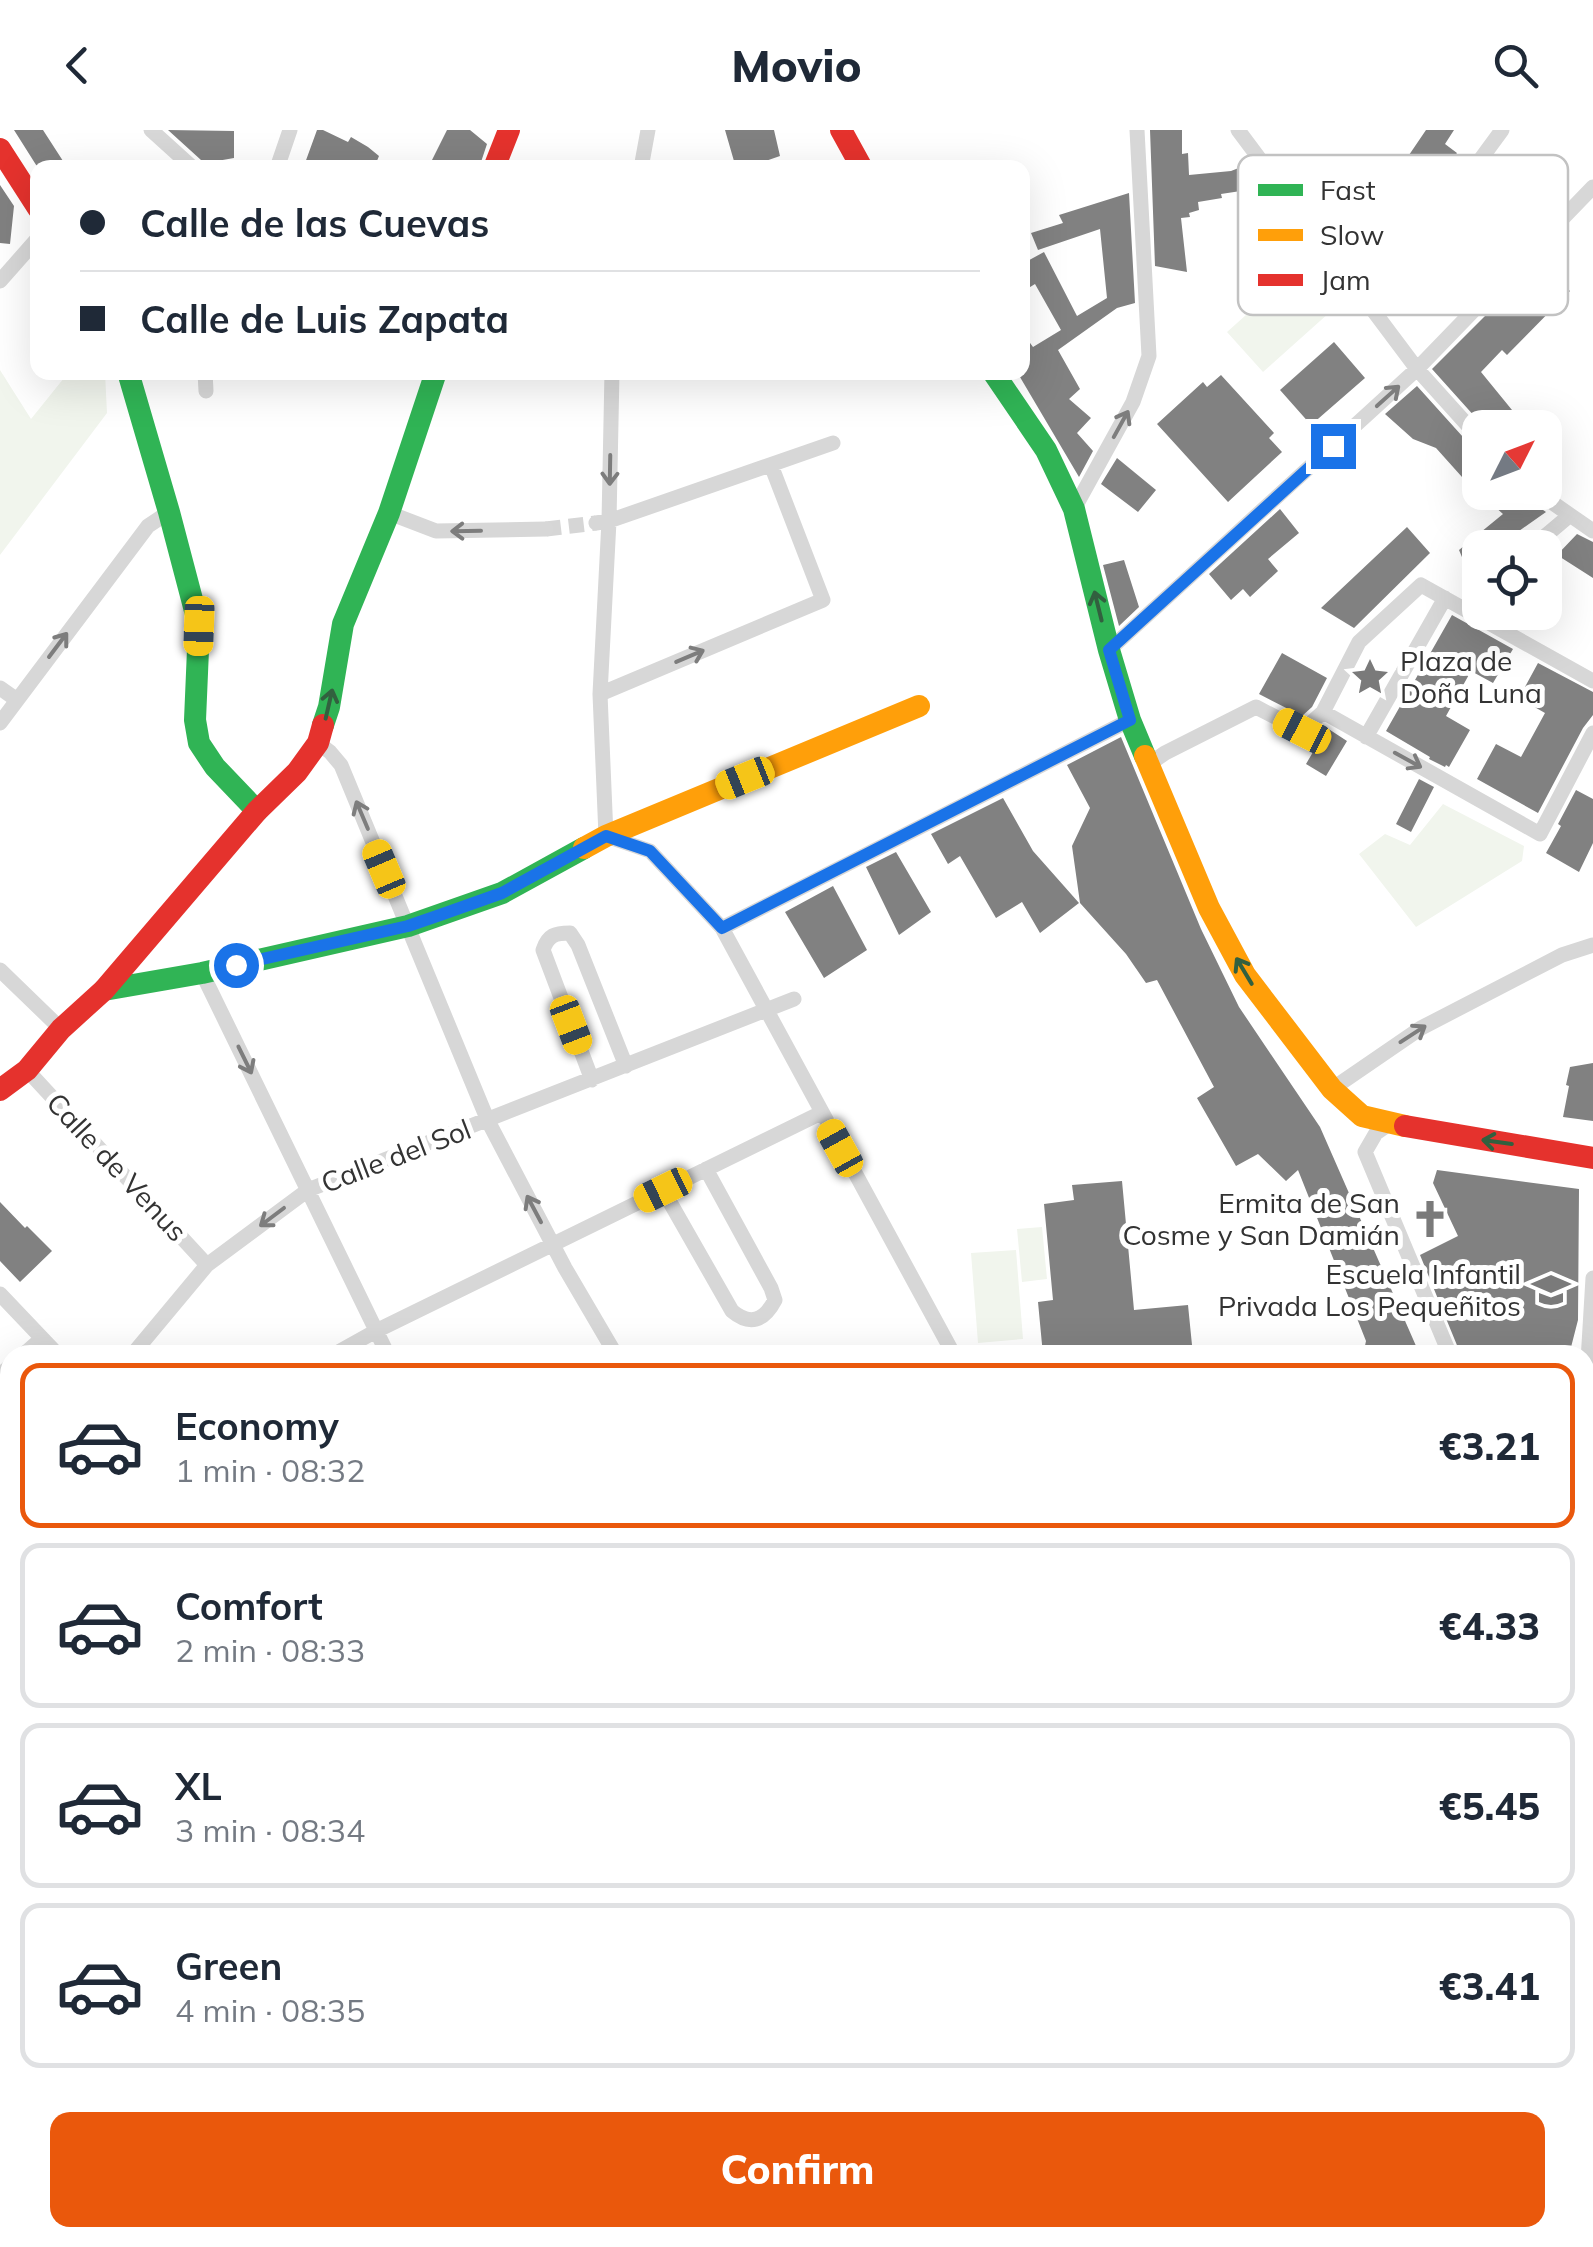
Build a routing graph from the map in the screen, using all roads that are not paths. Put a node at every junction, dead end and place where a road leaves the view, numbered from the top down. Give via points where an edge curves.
1 (151, 130) edge
2 (290, 130) edge
3 (509, 130) edge
4 (648, 130) edge
5 (841, 130) edge
6 (1136, 130) edge
7 (1238, 130) edge
8 (1502, 130) edge
9 (0, 149) edge
10 (1257, 155) edge
11 (1484, 155) edge
12 (184, 160) edge
13 (281, 160) edge
14 (497, 160) edge
15 (642, 160) edge
16 (858, 160) edge
17 (1593, 188) edge
18 (30, 196) edge
19 (1568, 214) edge
20 (30, 247) edge
21 (0, 281) edge
22 (1376, 315) edge
23 (1470, 315) edge
24 (1417, 369) junction
25 (130, 380) edge
26 (205, 380) edge
27 (433, 380) edge
28 (612, 380) edge
29 (998, 380) edge
30 (206, 391) dead end
31 (1462, 419) edge
32 (833, 443) dead end
33 (771, 465) junction
34 (1074, 510) junction
35 (1560, 510) edge
36 (169, 512) junction
37 (390, 513) junction
38 (1568, 516) junction
39 (603, 522) junction
40 (546, 529) tunnel mouth
41 (1552, 530) edge
42 (1593, 531) edge
43 (1445, 598) junction
44 (1462, 605) edge
45 (1508, 630) edge
46 (1109, 650) junction
47 (1593, 681) edge
48 (0, 688) edge
49 (600, 694) junction
50 (16, 700) junction
51 (918, 706) dead end
52 (1323, 712) junction
53 (1130, 720) junction
54 (0, 723) edge
55 (1593, 733) edge
56 (1366, 736) junction
57 (318, 743) junction
58 (1148, 765) junction
59 (1576, 766) junction
60 (1593, 776) edge
61 (256, 811) junction
62 (606, 836) junction
63 (408, 926) junction
64 (722, 928) junction
65 (1593, 945) edge
66 (0, 970) edge
67 (202, 972) junction
68 (104, 990) junction
69 (794, 999) dead end
70 (766, 1010) junction
71 (62, 1029) junction
72 (626, 1066) junction
73 (26, 1070) junction
74 (592, 1080) junction
75 (1332, 1089) junction
76 (0, 1090) edge
77 (821, 1113) junction
78 (488, 1121) junction
79 (1389, 1124) junction
80 (1593, 1158) edge
81 (706, 1169) junction
82 (308, 1190) junction
83 (663, 1190) junction
84 (552, 1244) junction
85 (207, 1265) junction
86 (1593, 1278) edge
87 (0, 1294) edge
88 (376, 1331) junction
89 (42, 1339) junction
90 (35, 1345) edge
91 (48, 1345) edge
92 (140, 1345) edge
93 (350, 1345) edge
94 (383, 1345) edge
95 (610, 1345) edge
96 (949, 1345) edge
97 (1446, 1345) edge
98 (1590, 1345) edge

1 - 12 street
2 - 13 street
3 - 14 main road
4 - 15 street
5 - 16 main road
34 -> 6 street via 1133,402 1149,356
7 - 10 street
8 - 11 street
9 - 18 main road
17 - 19 street
20 - 21 street
22 - 24 street
23 - 24 street
24 - 31 street
46 -> 24 street
25 - 36 main road
26 - 30 street
27 - 37 main road
28 -> 39 street
29 - 34 main road via 1046,450
32 - 33 street
33 - 39 street
49 -> 33 street via 824,600
46 -> 34 main road
35 - 38 street
50 -> 36 street via 148,526
36 - 61 main road via 199,626 200,743
40 -> 37 street via 436,531
57 -> 37 main road via 343,624
38 - 41 street
38 - 42 street
39 - 49 street
43 - 44 street
43 - 52 street via 1421,585 1359,642
43 - 56 street
45 - 47 street
46 - 53 main road
48 - 50 street
49 - 62 street
50 - 54 street
51 - 62 main road
52 - 56 street
52 - 58 street via 1302,731 1256,708
53 - 58 main road
53 - 64 street
55 - 59 street
56 -> 59 street via 1540,834
57 - 61 main road
63 -> 57 street via 341,765
75 -> 58 main road via 1245,975
59 - 60 street
61 - 68 main road
62 - 63 main road via 502,893
62 - 64 street via 650,851
63 - 67 main road
63 - 78 street
64 - 70 street
75 -> 65 street via 1421,1028
66 - 71 street
67 - 68 main road
67 -> 82 street
68 - 71 main road
69 - 70 street, Calle del Sol
70 - 72 street, Calle del Sol
70 - 77 street
71 - 73 main road
72 - 74 street, Calle del Sol
72 - 74 street via 578,945 570,933 557,933 543,950
73 - 76 main road
73 - 85 street, Calle de Venus
74 - 78 street, Calle del Sol
75 - 79 main road via 1362,1116
77 - 81 street
77 - 96 street
78 - 82 street, Calle del Sol
84 -> 78 street
80 -> 79 main road
79 - 97 street via 1364,1152
81 - 83 street
81 - 83 street via 771,1288 775,1300 762,1317 741,1319 732,1311
82 -> 85 street, Calle del Sol
82 - 88 street
83 - 84 street
84 - 88 street
84 - 95 street
85 - 92 street, Calle del Sol
86 - 98 street
87 - 89 street
88 - 93 street
88 - 94 street
89 - 90 street
89 - 91 street

